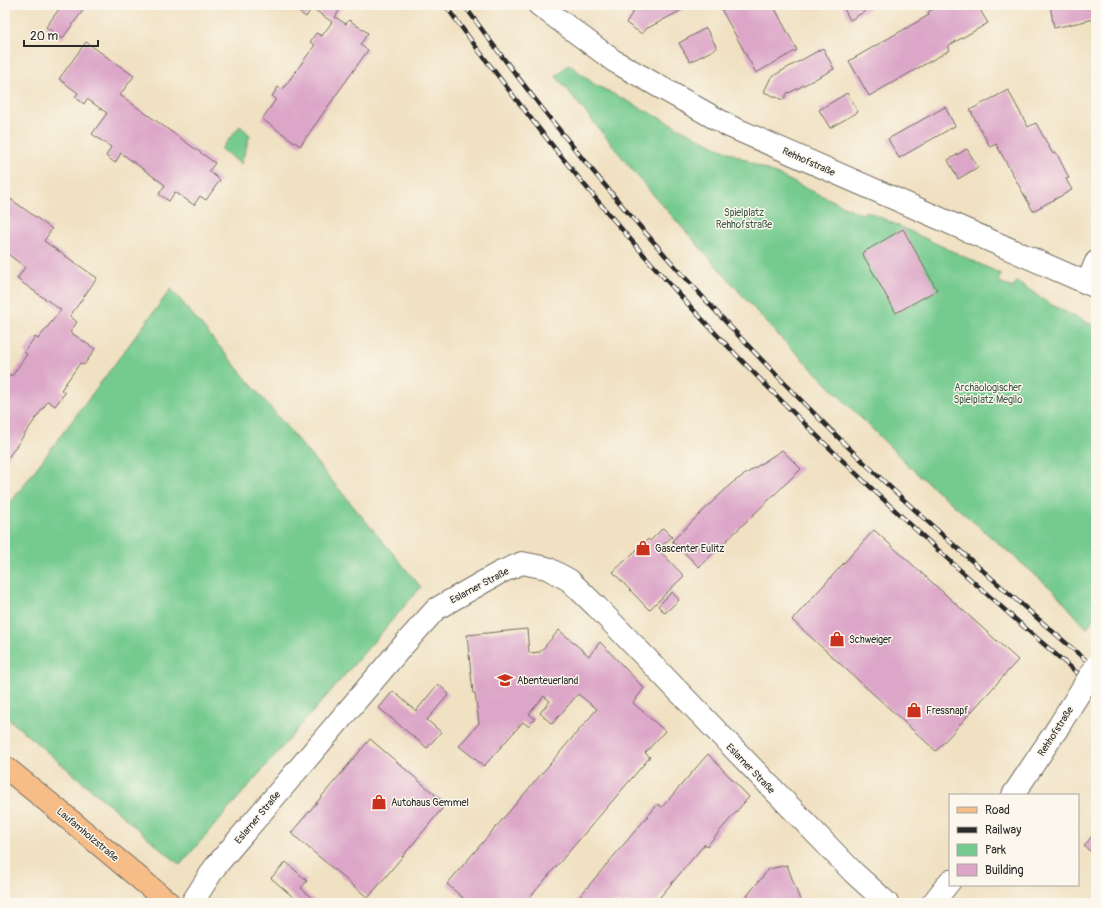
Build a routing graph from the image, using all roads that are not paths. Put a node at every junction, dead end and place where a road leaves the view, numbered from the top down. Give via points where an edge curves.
1 (539, 5) edge
2 (1096, 262) edge
3 (1092, 285) edge
4 (1096, 666) edge
5 (5, 767) edge
6 (1014, 794) edge
7 (949, 882) edge
8 (169, 903) edge
9 (192, 903) edge
10 (888, 903) edge
11 (933, 903) edge

1 - 3 street, Rehhofstraße via 614,61 729,126
2 - 3 street
4 - 6 street, Rehhofstraße, bridge
5 - 8 main road, Laufamholzstraße
7 - 11 street
9 - 10 street, Eslarner Straße via 215,867 436,609 499,573 522,563 548,568 574,585 854,873

